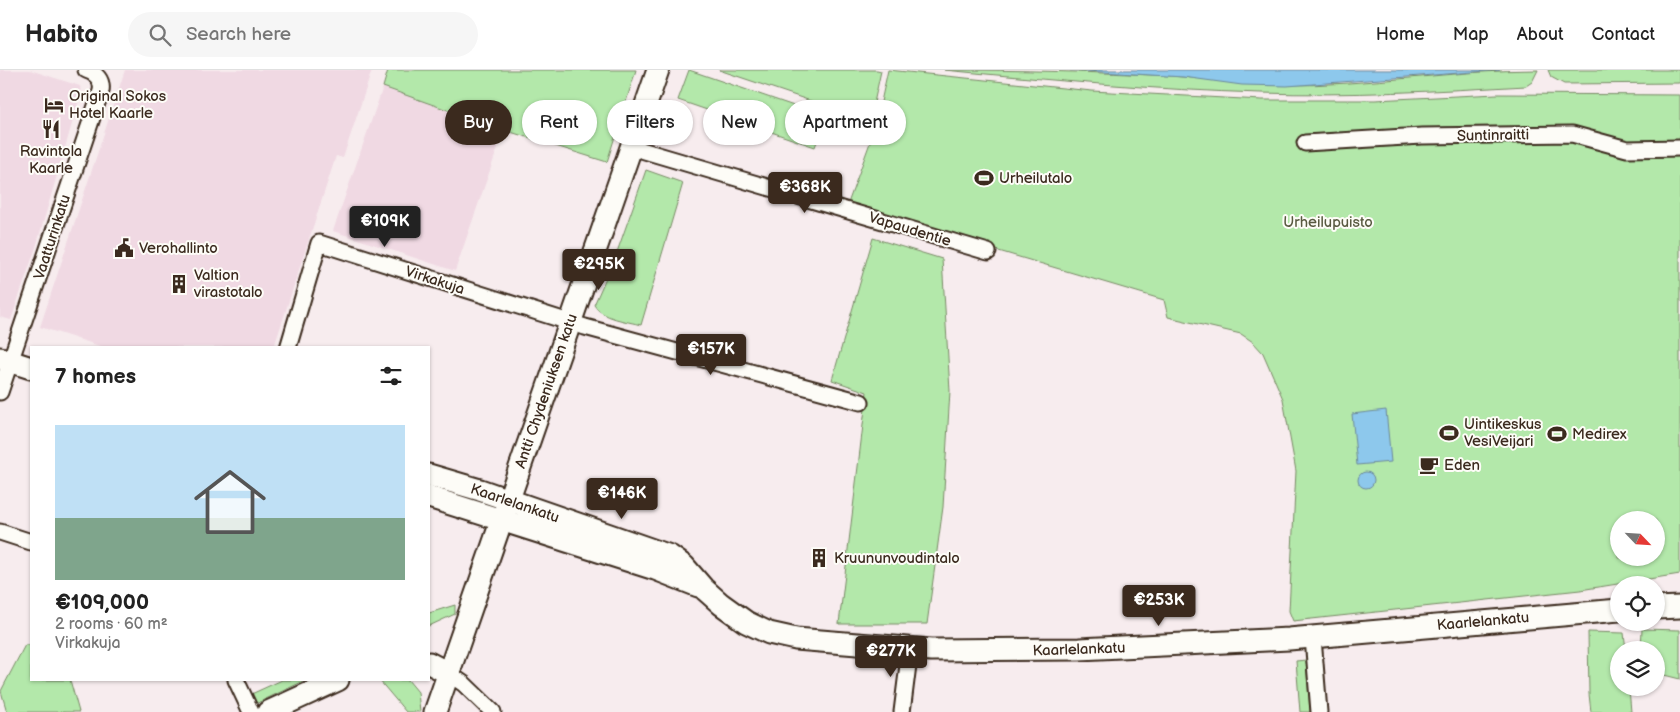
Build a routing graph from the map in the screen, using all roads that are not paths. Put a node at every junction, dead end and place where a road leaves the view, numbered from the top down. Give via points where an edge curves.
1 (86, 70) edge
2 (658, 70) edge
3 (1305, 143) dead end
4 (631, 147) junction
5 (1680, 148) edge
6 (988, 252) dead end
7 (569, 322) junction
8 (289, 346) edge
9 (5, 359) edge
10 (30, 368) edge
11 (0, 392) edge
12 (861, 402) dead end
13 (430, 475) edge
14 (430, 497) edge
15 (505, 510) junction
16 (0, 532) edge
17 (30, 542) edge
18 (1680, 607) edge
19 (1665, 608) edge
20 (1610, 611) edge
21 (1313, 638) junction
22 (910, 649) junction
23 (430, 664) edge
24 (448, 673) junction
25 (236, 681) edge
26 (336, 681) edge
27 (251, 712) edge
28 (268, 712) edge
29 (435, 712) edge
30 (493, 712) edge
31 (902, 712) edge
32 (1318, 712) edge

1 - 9 street, Vaatturinkatu via 101,82 101,91
2 - 4 main road, Antti Chydeniuksen katu
3 - 5 street, Suntinraitti via 1422,136 1572,134 1627,149
4 - 6 street, Vapaudentie
4 - 7 main road, Antti Chydeniuksen katu
7 - 8 street, Virkakuja via 319,243
7 - 12 street
7 - 15 main road, Antti Chydeniuksen katu
9 - 10 main road
9 - 11 street, Vaatturinkatu
13 - 15 main road, Kaarlelankatu
14 - 15 main road, Kaarlelankatu
15 - 22 main road, Kaarlelankatu via 670,556 684,566 703,588 746,622 769,633 796,639
15 - 24 main road, Antti Chydeniuksen katu
16 - 17 street
18 - 19 main road
20 - 21 main road, Kaarlelankatu
21 - 22 main road, Kaarlelankatu via 986,652
21 - 32 street
22 - 31 street
23 - 24 main road
24 - 29 main road, Antti Chydeniuksen katu
24 - 30 street
25 - 27 street
26 - 28 main road

